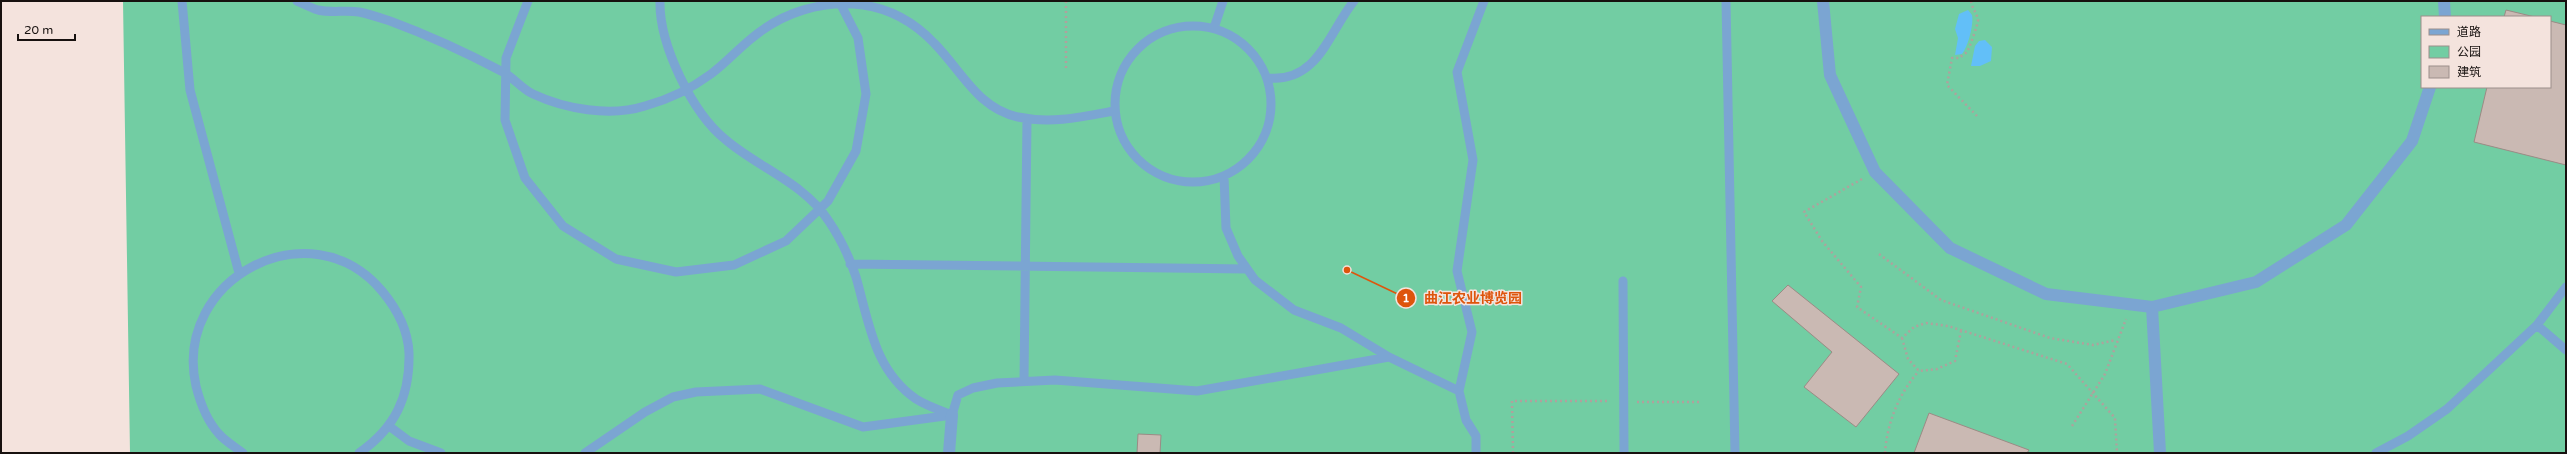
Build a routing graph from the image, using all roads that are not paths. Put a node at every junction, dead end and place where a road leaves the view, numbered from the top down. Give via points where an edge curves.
1 (182, 1) edge
2 (297, 1) edge
3 (528, 1) edge
4 (660, 1) edge
5 (1223, 1) edge
6 (1354, 1) edge
7 (1484, 1) edge
8 (1726, 1) edge
9 (1823, 1) edge
10 (2444, 1) edge
11 (840, 2) edge
12 (2445, 16) edge
13 (1214, 28) junction
14 (506, 74) junction
15 (1268, 78) junction
16 (2430, 88) edge
17 (687, 89) junction
18 (1114, 111) junction
19 (1028, 119) junction
20 (1224, 176) junction
21 (820, 209) junction
22 (850, 264) junction
23 (1025, 266) junction
24 (1247, 269) junction
25 (239, 273) junction
26 (1623, 281) dead end
27 (2566, 287) edge
28 (2152, 306) junction
29 (2537, 325) junction
30 (2566, 350) edge
31 (1389, 357) junction
32 (1024, 382) junction
33 (1459, 391) junction
34 (952, 416) junction
35 (388, 426) junction
36 (242, 453) edge
37 (359, 453) edge
38 (441, 453) edge
39 (585, 453) edge
40 (949, 453) edge
41 (1476, 453) edge
42 (1624, 453) edge
43 (1736, 453) edge
44 (2160, 453) edge
45 (2376, 453) edge

1 - 25 lane via 190,90
2 - 14 lane via 320,11 360,12 391,21
3 - 14 lane via 506,58
4 - 17 lane via 660,16 672,55
5 - 13 lane
6 - 15 lane via 1317,59 1299,72 1280,79
7 - 33 lane via 1457,72 1473,160 1457,271 1472,332
8 - 43 lane
9 - 28 street via 1830,75 1875,172 1950,248 2046,294
10 - 12 street
11 - 17 lane via 809,7 778,18 751,38 710,75
11 - 19 lane via 888,10 913,24 934,43 973,91 991,106 1016,117
11 - 21 lane via 858,38 866,94 856,151 828,202
13 - 15 lane via 1237,39 1256,56
13 - 18 lane via 1189,26 1164,31 1142,44 1126,62 1116,86
14 - 17 lane via 530,93 576,109 644,107
14 - 21 lane via 505,120 525,178 564,226 616,259 676,272 734,265 786,241
15 - 20 lane via 1272,102 1268,129 1256,153 1236,171
16 - 28 street via 2412,141 2346,225 2256,282
17 - 21 lane via 701,112 725,140 784,179
18 - 19 lane via 1068,120
18 - 20 lane via 1121,137 1136,159 1158,175 1184,183 1211,181
19 - 23 lane
20 - 24 lane via 1226,228 1238,256
21 - 22 lane
22 - 23 lane
22 - 34 lane via 872,341 883,364 916,399
23 - 24 lane
23 - 32 lane
24 - 31 lane via 1255,280 1294,310 1341,328
25 - 35 lane via 271,257 307,254 342,261 373,280 396,308 409,341 410,377 399,411
25 - 36 lane via 213,298 196,331 192,367 200,403 219,434
26 - 42 lane
27 - 29 lane
28 - 44 street
29 - 30 lane
29 - 45 lane via 2447,409 2408,436
31 - 32 lane via 1197,391 1056,380
31 - 33 lane
32 - 34 lane via 997,383 973,388 958,396
33 - 41 lane via 1466,420 1476,436
34 - 39 lane via 863,427 760,389 696,392 673,397 659,404
34 - 40 street
35 - 37 lane via 378,440
35 - 38 lane via 409,441

